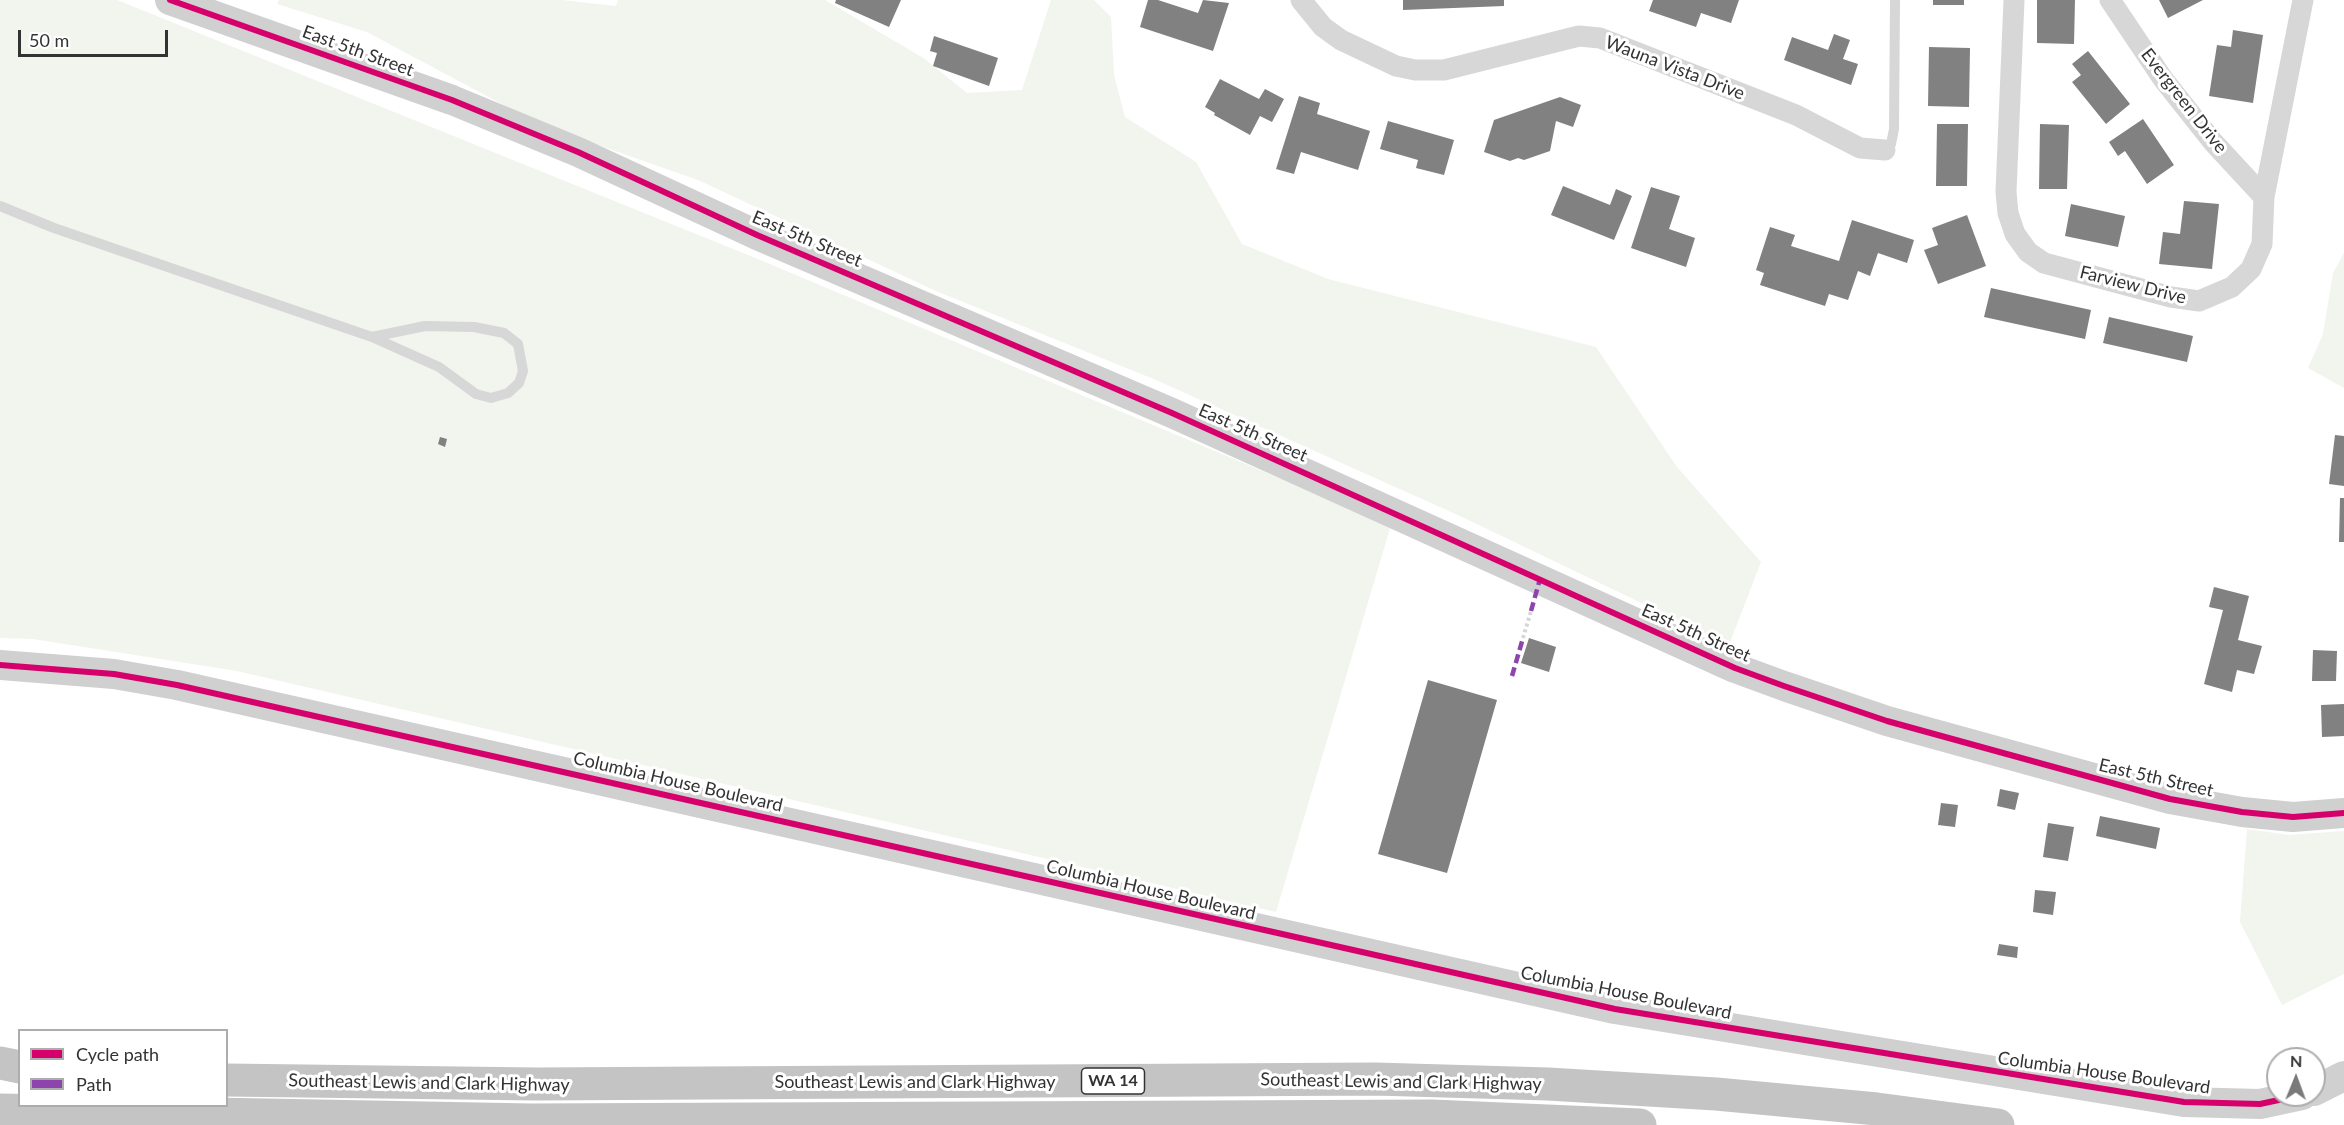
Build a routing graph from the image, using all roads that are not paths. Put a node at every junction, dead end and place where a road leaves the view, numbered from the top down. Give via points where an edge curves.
1 (170, 0) edge
2 (1301, 0) edge
3 (1895, 0) edge
4 (2014, 0) edge
5 (2110, 0) edge
6 (2303, 0) edge
7 (1885, 150) joint
8 (2264, 197) junction
9 (0, 206) edge
10 (372, 337) junction
11 (0, 664) edge
12 (2344, 813) edge
13 (0, 1063) edge
14 (18, 1067) edge
15 (0, 1074) edge
16 (18, 1074) edge
17 (2344, 1076) edge
18 (228, 1080) edge
19 (2326, 1085) edge
20 (2266, 1103) edge
21 (0, 1110) edge
22 (1454, 1121) edge
23 (1640, 1125) edge
24 (1998, 1125) edge

1 - 12 street, East 5th Street via 452,100 578,152 757,235 1172,413 1784,687 1887,721 2170,799 2293,817
2 - 7 street, Wauna Vista Drive via 1323,27 1341,40 1396,66 1444,70 1569,38 1600,38 1796,115 1860,148
3 - 7 lane via 1894,129 1891,144
4 - 8 street, Farview Drive via 2008,213 2015,234 2028,252 2044,263 2199,301 2232,286 2252,269 2262,244
5 - 8 street, Evergreen Drive via 2163,79
6 - 8 street, Farview Drive
9 - 10 lane
10 - 10 lane via 439,367 476,394 491,398 508,393 519,383 523,370 518,344 504,333 474,327 426,326
11 - 20 street, Columbia House Boulevard via 114,674 177,685 1616,1009 2184,1102
13 - 14 highway
15 - 16 highway
17 - 19 street
18 - 24 highway, Southeast Lewis and Clark Highway / WA 14 via 561,1084 1375,1079 1716,1094
21 - 22 highway, Southeast Lewis and Clark Highway / WA 14 via 531,1120
22 - 23 highway, Southeast Lewis and Clark Highway / WA 14

